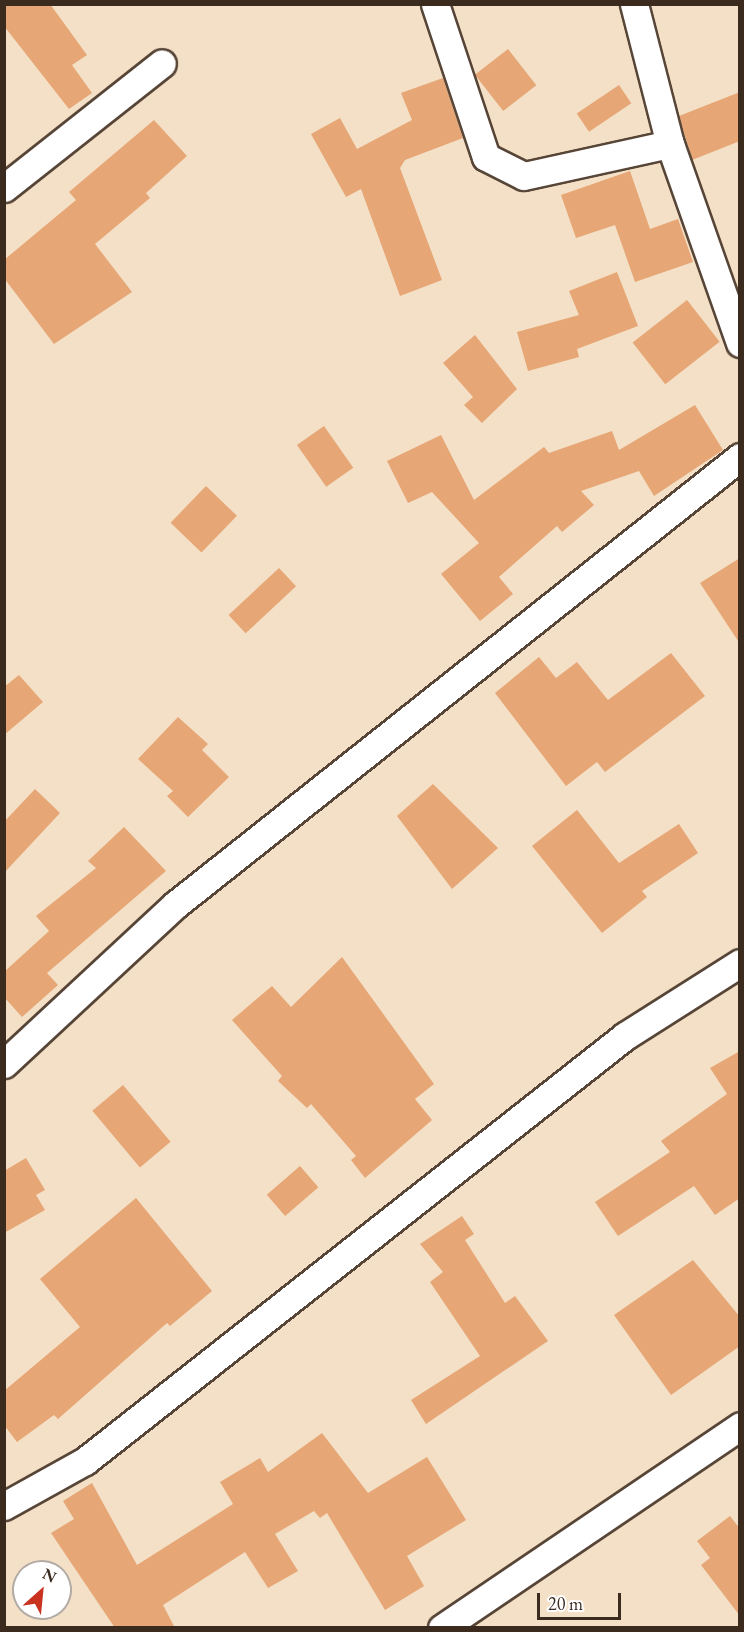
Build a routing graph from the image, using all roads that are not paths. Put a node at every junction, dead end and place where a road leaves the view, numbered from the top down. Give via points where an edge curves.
1 (435, 4) edge
2 (634, 4) edge
3 (162, 63) dead end
4 (670, 144) junction
5 (4, 188) edge
6 (740, 343) edge
7 (740, 457) edge
8 (740, 963) edge
9 (4, 1064) edge
10 (740, 1426) edge
11 (4, 1506) edge
12 (442, 1628) edge

1 - 4 street via 486,157 524,176
2 - 4 street
3 - 5 street
4 - 6 street
7 - 9 street via 175,905
8 - 11 street via 625,1036 85,1461
10 - 12 street

